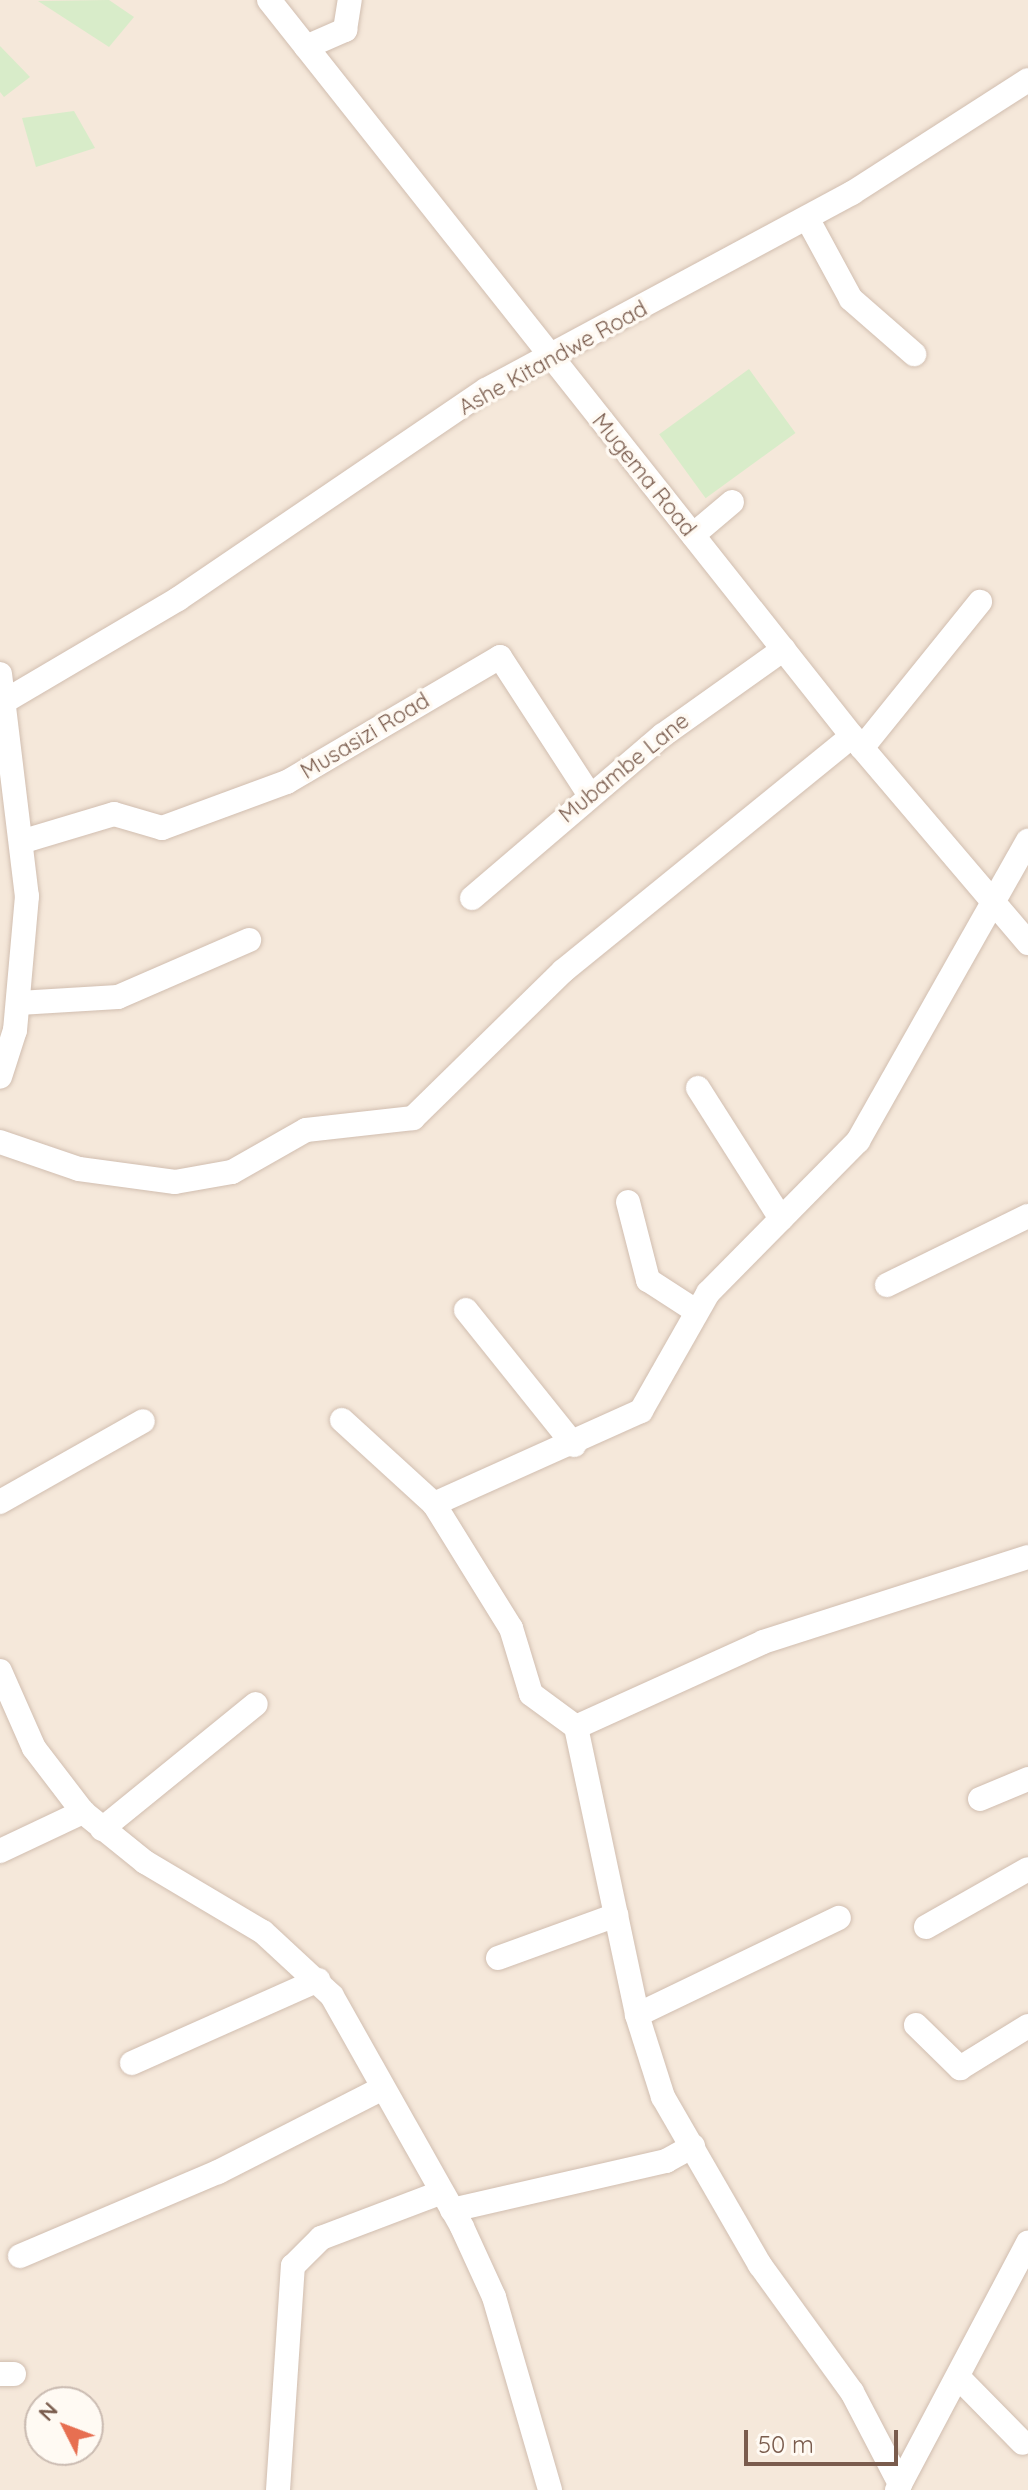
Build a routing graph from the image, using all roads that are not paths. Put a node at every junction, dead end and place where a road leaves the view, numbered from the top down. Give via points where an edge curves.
1 (269, 0) edge
2 (350, 0) edge
3 (306, 47) junction
4 (1028, 80) edge
5 (807, 218) junction
6 (914, 354) dead end
7 (547, 356) junction
8 (732, 502) dead end
9 (693, 535) junction
10 (980, 602) dead end
11 (784, 649) junction
12 (0, 674) edge
13 (5, 701) junction
14 (857, 742) junction
15 (589, 794) junction
16 (24, 841) junction
17 (1028, 841) edge
18 (472, 898) dead end
19 (991, 898) junction
20 (249, 940) dead end
21 (1028, 943) edge
22 (19, 1003) junction
23 (7, 1040) edge
24 (0, 1077) edge
25 (698, 1088) dead end
26 (0, 1142) edge
27 (628, 1202) dead end
28 (1028, 1216) edge
29 (781, 1219) junction
30 (887, 1285) dead end
31 (466, 1310) dead end
32 (696, 1311) junction
33 (342, 1420) dead end
34 (143, 1421) dead end
35 (574, 1445) junction
36 (0, 1502) edge
37 (434, 1504) junction
38 (1028, 1557) edge
39 (0, 1671) edge
40 (256, 1704) dead end
41 (576, 1727) junction
42 (1028, 1779) edge
43 (980, 1799) dead end
44 (83, 1812) junction
45 (102, 1829) junction
46 (0, 1851) edge
47 (1028, 1869) edge
48 (616, 1915) junction
49 (839, 1918) dead end
50 (926, 1927) dead end
51 (498, 1958) dead end
52 (318, 1980) junction
53 (637, 2015) junction
54 (916, 2025) dead end
55 (1028, 2026) edge
56 (132, 2063) dead end
57 (381, 2089) junction
58 (693, 2146) junction
59 (447, 2201) junction
60 (1028, 2243) edge
61 (20, 2256) dead end
62 (961, 2380) junction
63 (1023, 2443) dead end
64 (899, 2487) edge
65 (278, 2490) edge
66 (550, 2490) edge

1 - 3 street, Mugema Road
2 - 3 street via 345,30
3 - 7 street, Mugema Road
4 - 5 street, Ashe Kitandwe Road
5 - 6 street via 851,299
5 - 7 street, Ashe Kitandwe Road
7 - 9 street, Mugema Road
7 - 13 street, Ashe Kitandwe Road via 178,599
8 - 9 street
9 - 11 street, Mugema Road
10 - 14 street
11 - 14 street, Mugema Road
11 - 15 street, Mubambe Lane
12 - 13 street
13 - 16 street
14 - 19 street, Mugema Road
14 - 26 street via 563,971 413,1118 306,1130 232,1172 175,1182 79,1169
15 - 16 street, Musasizi Road via 500,657 287,782 162,828 114,814
15 - 18 street, Mubambe Lane
16 - 22 street
17 - 19 street
19 - 21 street, Mugema Road
19 - 29 street via 881,1109
20 - 22 street via 118,997
22 - 23 street
23 - 24 street
25 - 29 street
27 - 32 street via 648,1280
28 - 30 street
29 - 32 street
31 - 35 street
32 - 35 street via 641,1411
33 - 37 street
34 - 36 street
35 - 37 street
37 - 41 street via 511,1628 531,1694
38 - 41 street via 763,1642
39 - 44 street via 34,1748
40 - 45 street
41 - 48 street
42 - 43 street
44 - 45 street
44 - 46 street
45 - 52 street via 263,1932
47 - 50 street
48 - 51 street
48 - 53 street
49 - 53 street
52 - 56 street
52 - 57 street
53 - 58 street via 663,2097
54 - 55 street via 960,2068
57 - 59 street
57 - 61 street via 218,2172
58 - 59 street via 666,2161
58 - 64 street via 760,2265 852,2392
59 - 65 street via 321,2238 293,2266
59 - 66 street via 494,2297
60 - 62 street
62 - 63 street
62 - 64 street

